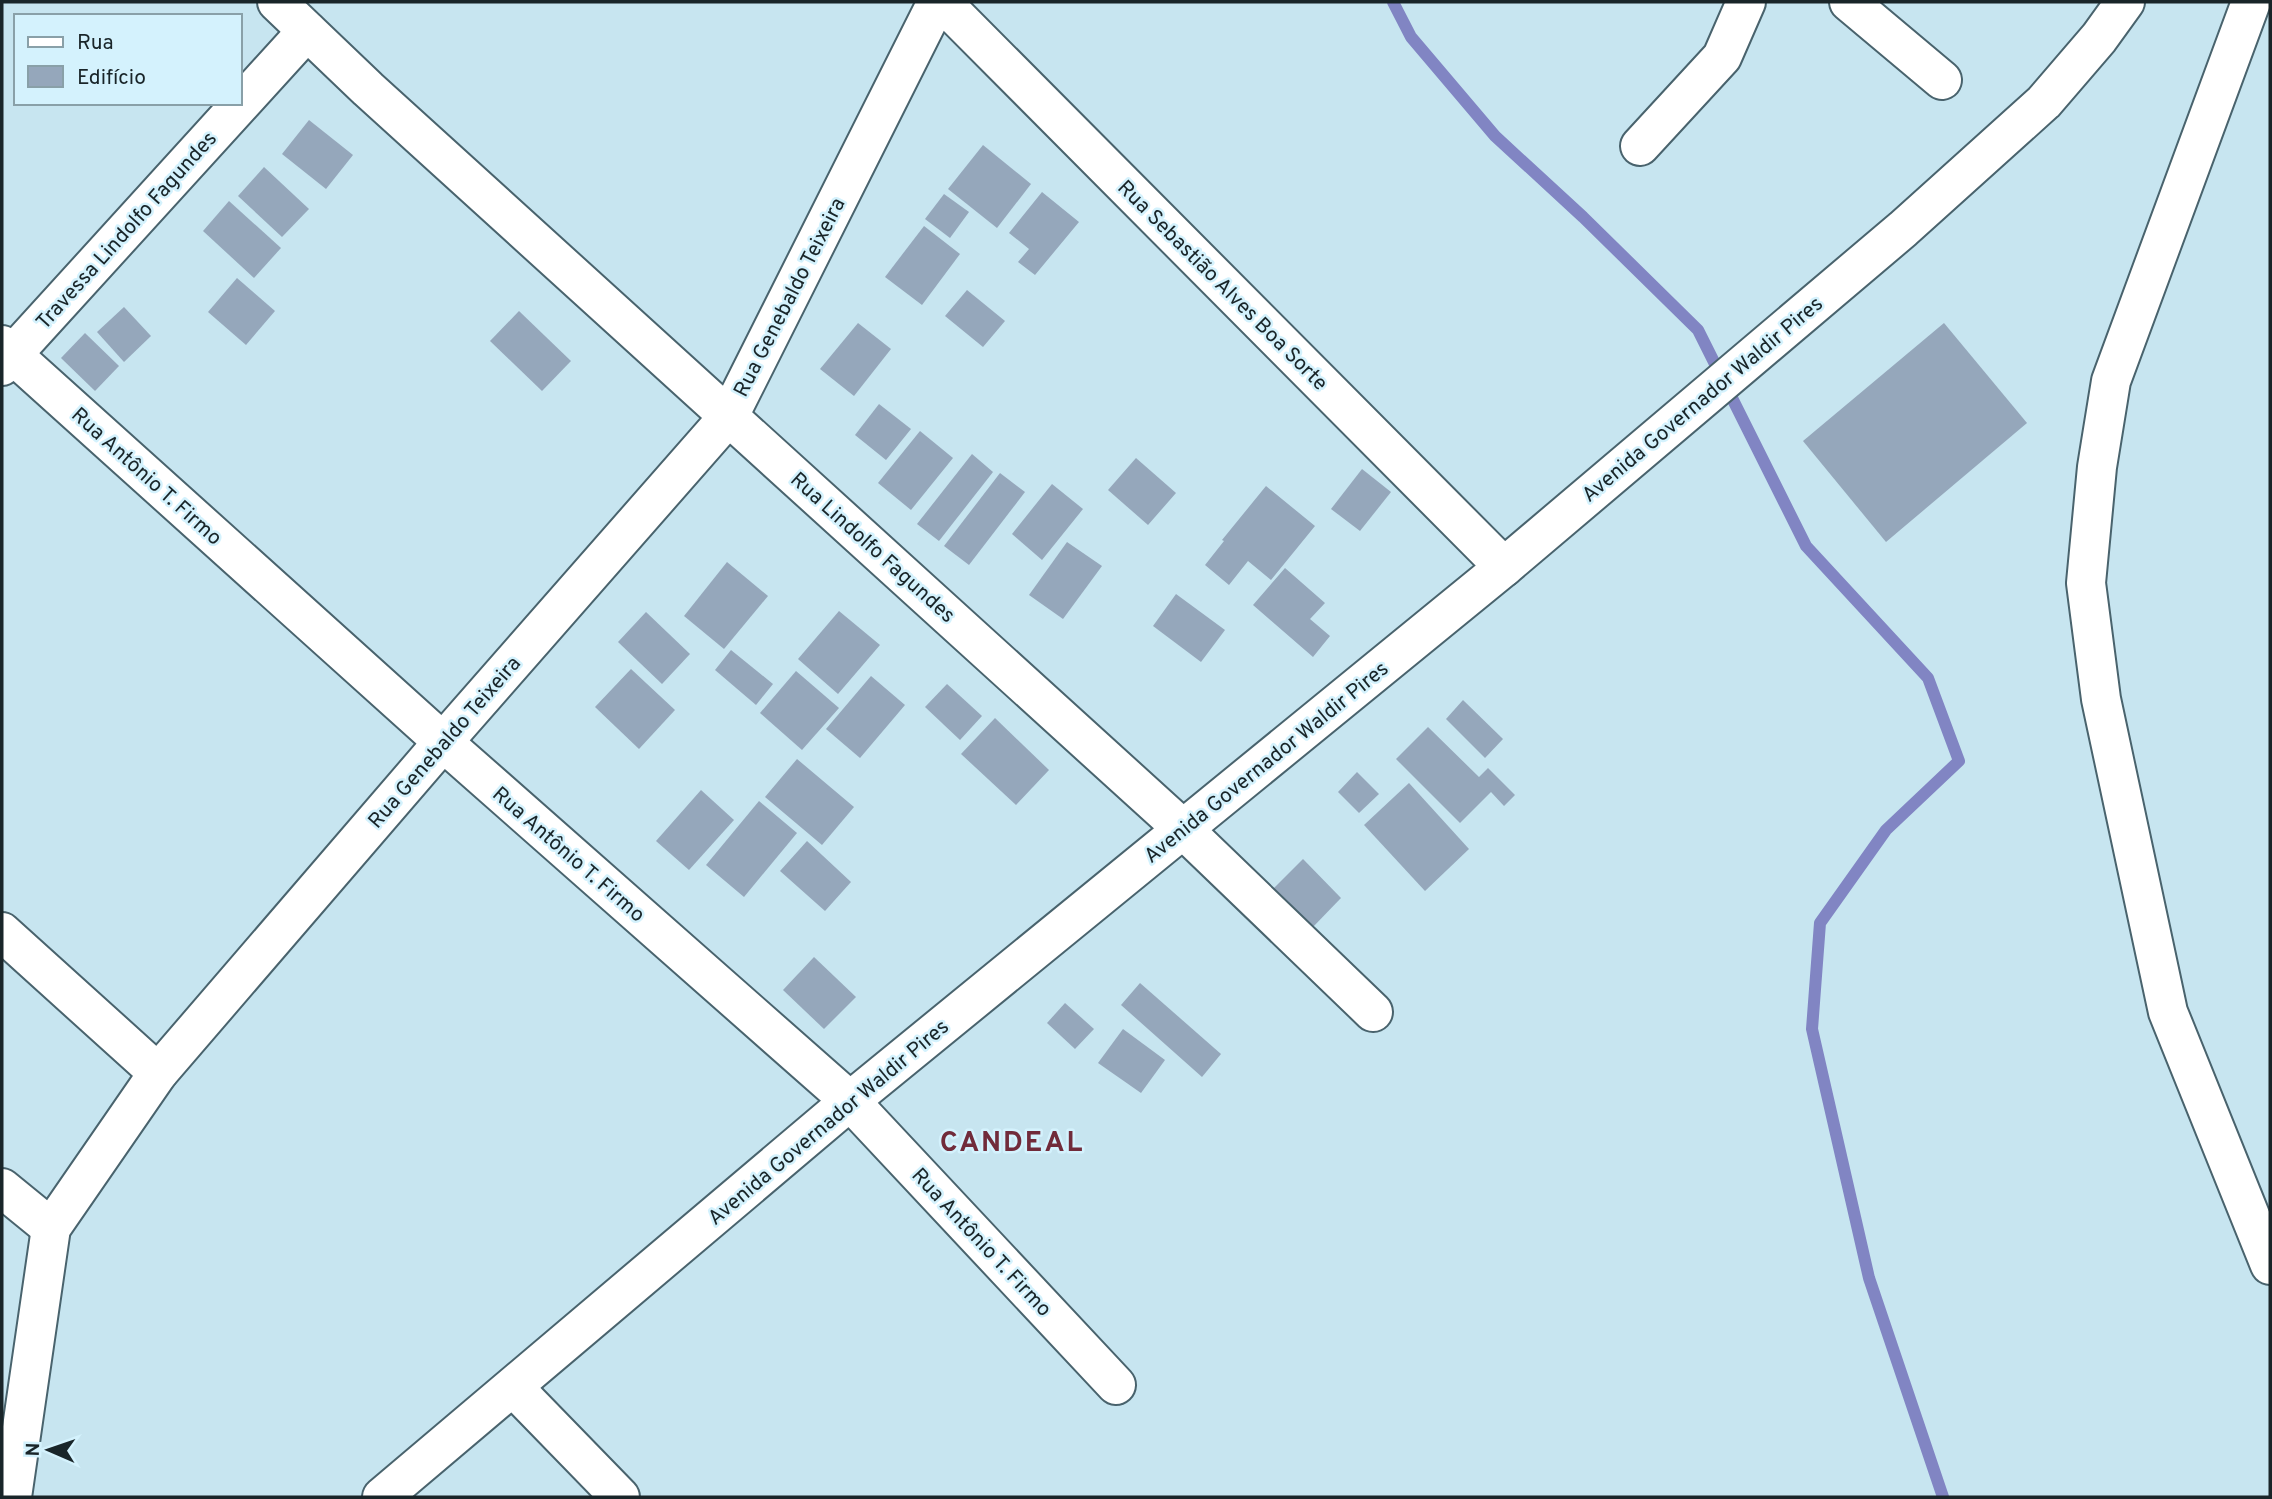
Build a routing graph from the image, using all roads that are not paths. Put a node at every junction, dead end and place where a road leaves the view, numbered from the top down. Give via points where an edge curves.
1 (277, 2) edge
2 (940, 2) edge
3 (1746, 2) edge
4 (1849, 2) edge
5 (2125, 2) edge
6 (2251, 2) edge
7 (307, 31) junction
8 (1941, 80) dead end
9 (242, 101) edge
10 (238, 105) edge
11 (1640, 146) dead end
12 (5, 355) edge
13 (729, 416) junction
14 (1504, 567) junction
15 (443, 743) junction
16 (1184, 830) junction
17 (2, 932) edge
18 (1373, 1012) dead end
19 (158, 1073) junction
20 (850, 1101) junction
21 (2, 1188) edge
22 (51, 1228) junction
23 (2270, 1265) edge
24 (1116, 1385) dead end
25 (513, 1388) junction
26 (12, 1497) edge
27 (382, 1497) edge
28 (620, 1497) edge

1 - 7 street
2 - 13 street, Rua Genebaldo Teixeira
2 - 14 street, Rua Sebastião Alves Boa Sorte
3 - 11 street via 1722,57
4 - 8 street
5 - 14 street, Avenida Governador Waldir Pires via 2044,102 1902,229
6 - 23 street via 2111,381 2086,583 2101,699 2168,1012
7 - 9 street, Travessa Lindolfo Fagundes
7 - 13 street, Rua Lindolfo Fagundes
10 - 12 street, Travessa Lindolfo Fagundes
12 - 15 street, Rua Antônio T. Firmo
13 - 15 street, Rua Genebaldo Teixeira
13 - 16 street, Rua Lindolfo Fagundes
14 - 16 street, Avenida Governador Waldir Pires
15 - 19 street, Rua Genebaldo Teixeira
15 - 20 street, Rua Antônio T. Firmo
16 - 18 street, Rua Lindolfo Fagundes
16 - 20 street, Avenida Governador Waldir Pires
17 - 19 street
19 - 22 street, Rua Genebaldo Teixeira
20 - 24 street, Rua Antônio T. Firmo
20 - 25 street, Avenida Governador Waldir Pires
21 - 22 street
22 - 26 street, Rua Genebaldo Teixeira
25 - 27 street, Avenida Governador Waldir Pires
25 - 28 street

